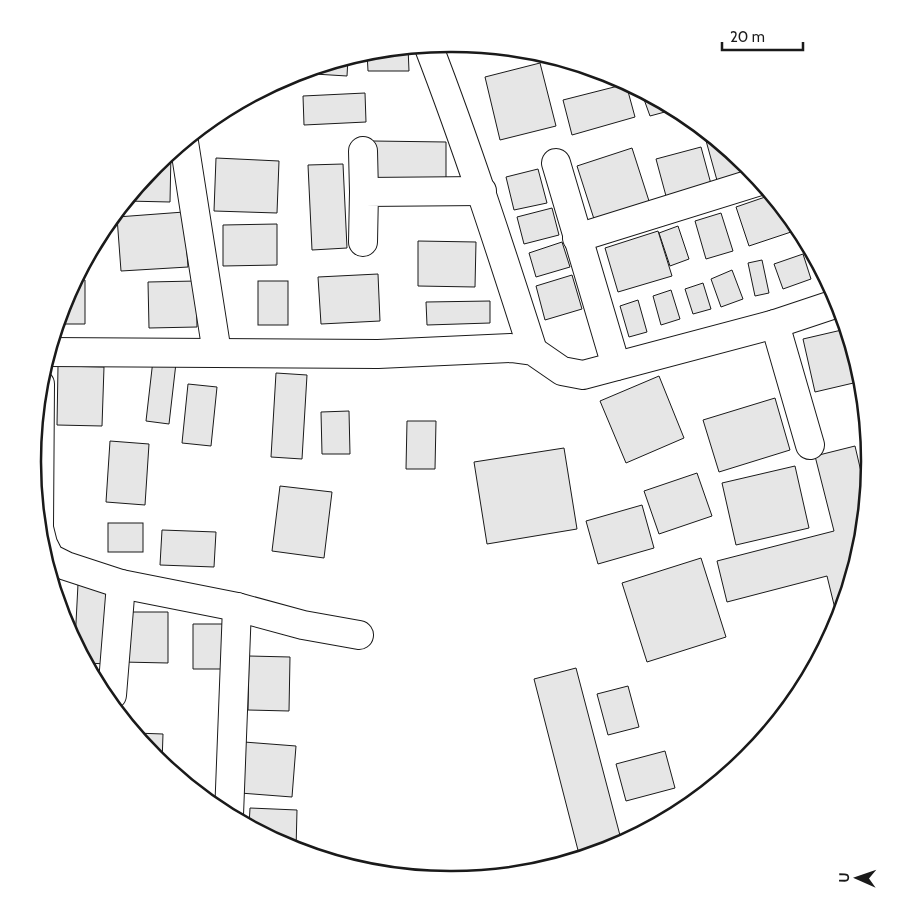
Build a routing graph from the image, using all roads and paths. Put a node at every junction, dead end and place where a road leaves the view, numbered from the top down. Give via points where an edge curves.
1 (431, 53) edge
2 (183, 151) edge
3 (363, 151) dead end
4 (556, 163) dead end
5 (752, 184) edge
6 (482, 190) junction
7 (364, 192) junction
8 (577, 238) junction
9 (364, 242) dead end
10 (830, 306) edge
11 (776, 324) junction
12 (533, 351) junction
13 (56, 352) edge
14 (217, 353) junction
15 (616, 366) junction
16 (810, 445) dead end
17 (53, 560) edge
18 (121, 584) junction
19 (237, 607) junction
20 (359, 635) dead end
21 (112, 692) edge
22 (229, 806) edge

1 - 6 street
2 - 14 street
3 - 7 street
4 - 8 street
5 - 8 street
6 - 7 street
6 - 12 street
7 - 9 street
8 - 15 street
10 - 11 street
11 - 15 street
11 - 16 street
12 - 14 street via 511,348 378,354
12 - 15 street via 562,371 583,375
13 - 14 street
17 - 18 street
18 - 19 street
18 - 21 street
19 - 20 street via 303,625
19 - 22 street

